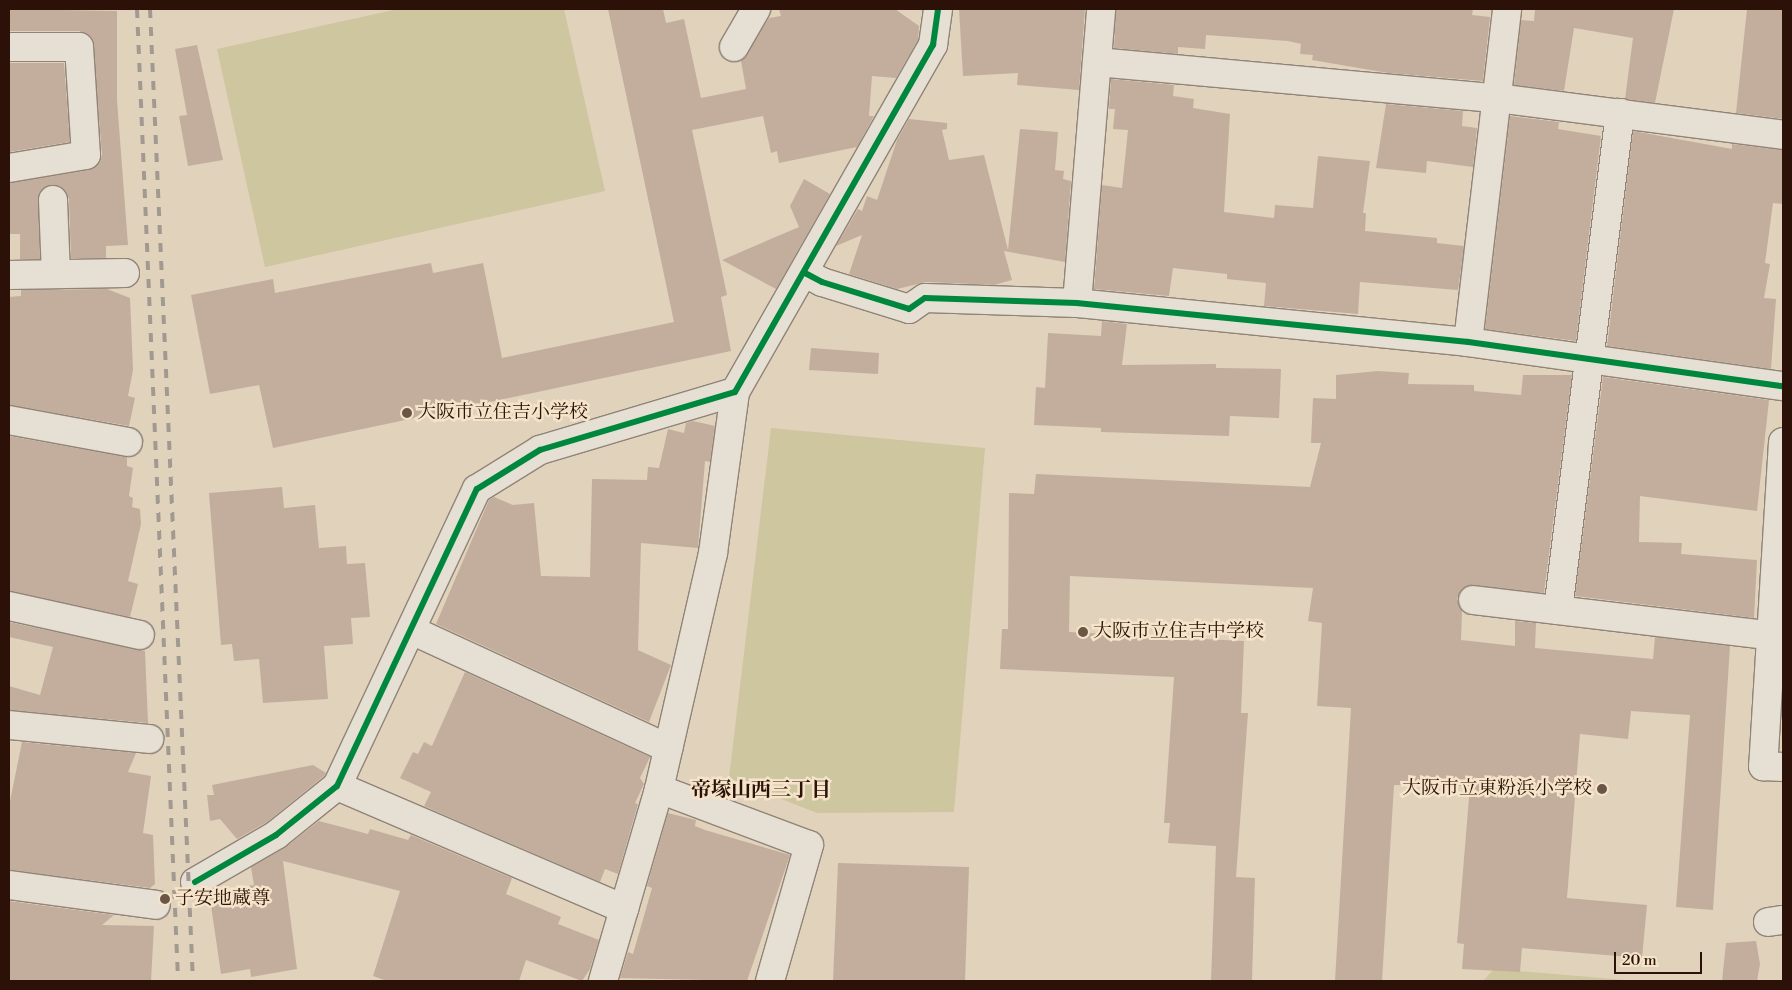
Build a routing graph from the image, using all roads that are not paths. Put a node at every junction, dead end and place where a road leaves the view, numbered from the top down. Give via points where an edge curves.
1 (756, 9) edge
2 (937, 9) edge
3 (1101, 9) edge
4 (1507, 9) edge
5 (9, 47) edge
6 (734, 47) dead end
7 (1097, 62) junction
8 (1496, 98) junction
9 (1620, 113) junction
10 (1783, 135) edge
11 (9, 168) edge
12 (53, 200) dead end
13 (125, 273) dead end
14 (805, 273) junction
15 (56, 274) junction
16 (9, 275) edge
17 (1077, 303) junction
18 (1468, 342) junction
19 (1590, 360) junction
20 (1783, 386) edge
21 (735, 392) junction
22 (9, 420) edge
23 (128, 442) dead end
24 (1783, 442) edge
25 (1783, 451) edge
26 (1473, 600) dead end
27 (9, 606) edge
28 (1558, 610) junction
29 (411, 630) junction
30 (140, 635) dead end
31 (1776, 636) edge
32 (9, 725) edge
33 (149, 739) dead end
34 (668, 748) junction
35 (1783, 767) edge
36 (336, 786) junction
37 (659, 788) junction
38 (195, 882) dead end
39 (9, 885) edge
40 (156, 905) dead end
41 (624, 909) junction
42 (602, 981) edge
43 (770, 981) edge

1 - 6 street
2 - 14 street via 933,45
3 - 7 street
4 - 8 street
5 - 11 street via 79,47 86,155
7 - 8 street
7 - 17 street
8 - 9 street
8 - 18 street
9 - 10 street
9 - 19 street
12 - 15 street
13 - 15 street
14 - 17 street via 822,282 909,309 925,298
14 - 21 street
15 - 16 street
17 - 18 street
18 - 19 street
19 - 20 street
19 - 28 street
21 - 29 street via 540,450 477,489
21 - 34 street via 713,553
22 - 23 street
24 - 25 street
25 - 31 street
26 - 28 street
27 - 30 street
28 - 31 street
29 - 34 street
29 - 36 street
31 - 35 street via 1764,766
32 - 33 street
34 - 37 street
36 - 38 street via 276,835
36 - 41 street
37 - 41 street
37 - 43 street via 809,844
39 - 40 street
41 - 42 street

